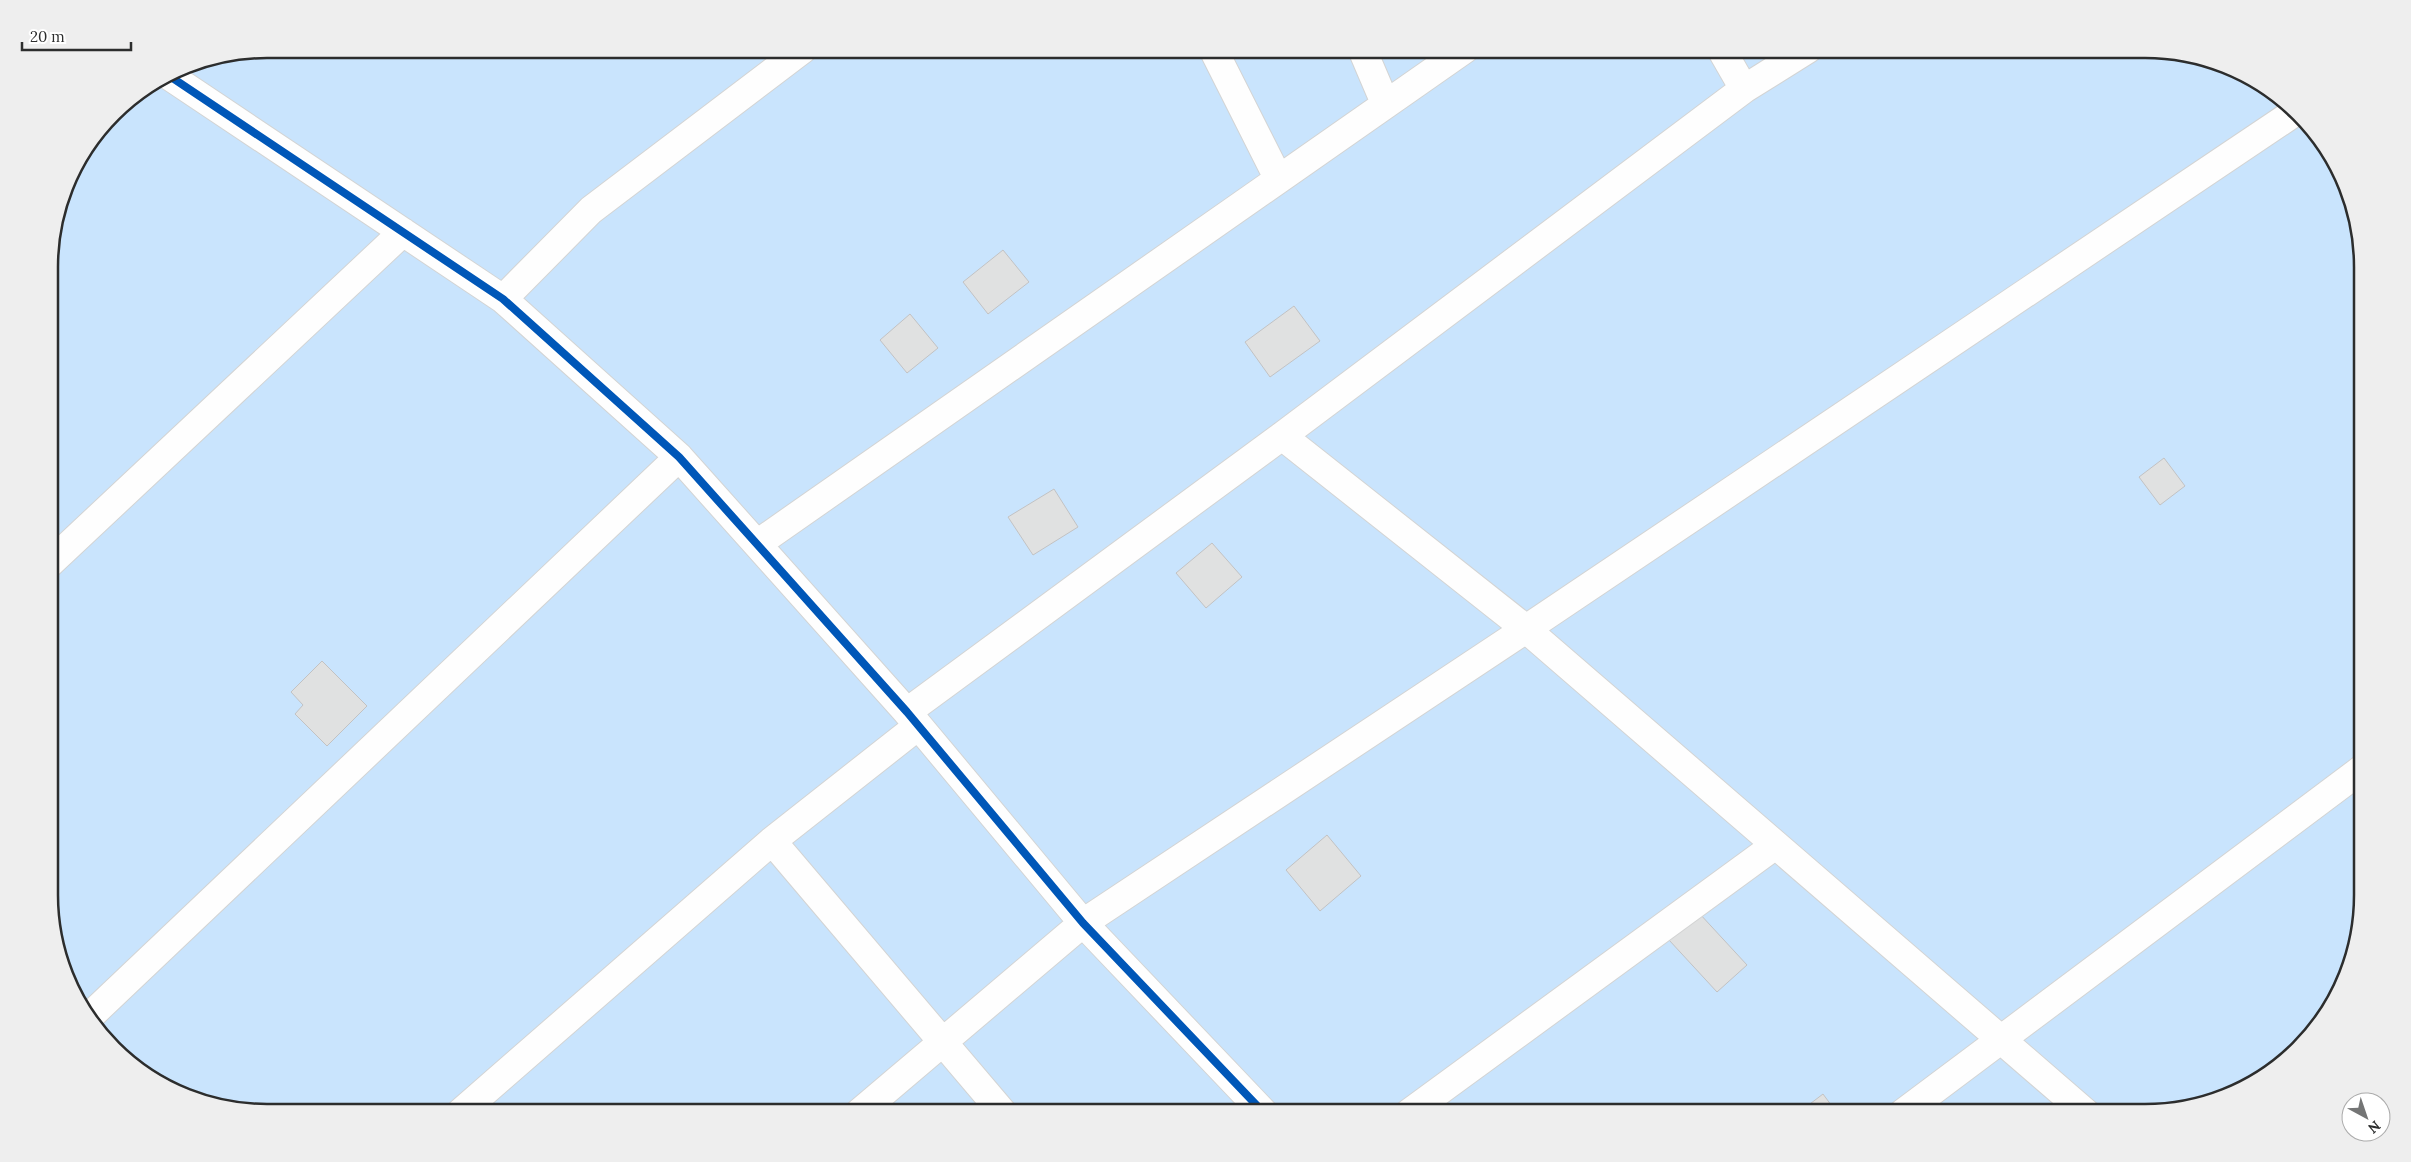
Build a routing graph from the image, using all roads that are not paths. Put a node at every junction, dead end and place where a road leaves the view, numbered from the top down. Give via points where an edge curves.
1 (791, 58) edge
2 (1218, 58) edge
3 (1366, 58) edge
4 (1452, 58) edge
5 (1726, 58) edge
6 (1794, 58) edge
7 (174, 79) edge
8 (1744, 89) junction
9 (1385, 104) junction
10 (2289, 116) edge
11 (1278, 178) junction
12 (403, 232) junction
13 (503, 299) junction
14 (1282, 436) junction
15 (679, 457) junction
16 (757, 544) junction
17 (58, 555) edge
18 (1526, 630) junction
19 (912, 720) junction
20 (2354, 775) edge
21 (772, 841) junction
22 (1774, 846) junction
23 (1083, 923) junction
24 (94, 1012) edge
25 (2002, 1039) junction
26 (943, 1042) junction
27 (470, 1104) edge
28 (870, 1104) edge
29 (995, 1104) edge
30 (1255, 1104) edge
31 (1421, 1104) edge
32 (1914, 1104) edge
33 (2076, 1104) edge

1 - 13 street via 591,210
2 - 11 street
3 - 9 street
4 - 9 street
5 - 8 street
6 - 8 street
7 - 12 street
8 - 14 street
9 - 11 street
10 - 18 street
11 - 16 street
12 - 13 street
12 - 17 street
13 - 15 street
14 - 18 street
14 - 19 street
15 - 16 street
15 - 24 street
16 - 19 street
18 - 22 street
18 - 23 street
19 - 21 street
19 - 23 street
20 - 25 street
21 - 26 street
21 - 27 street
22 - 25 street
22 - 31 street
23 - 26 street
23 - 30 street
25 - 32 street
25 - 33 street
26 - 28 street
26 - 29 street

